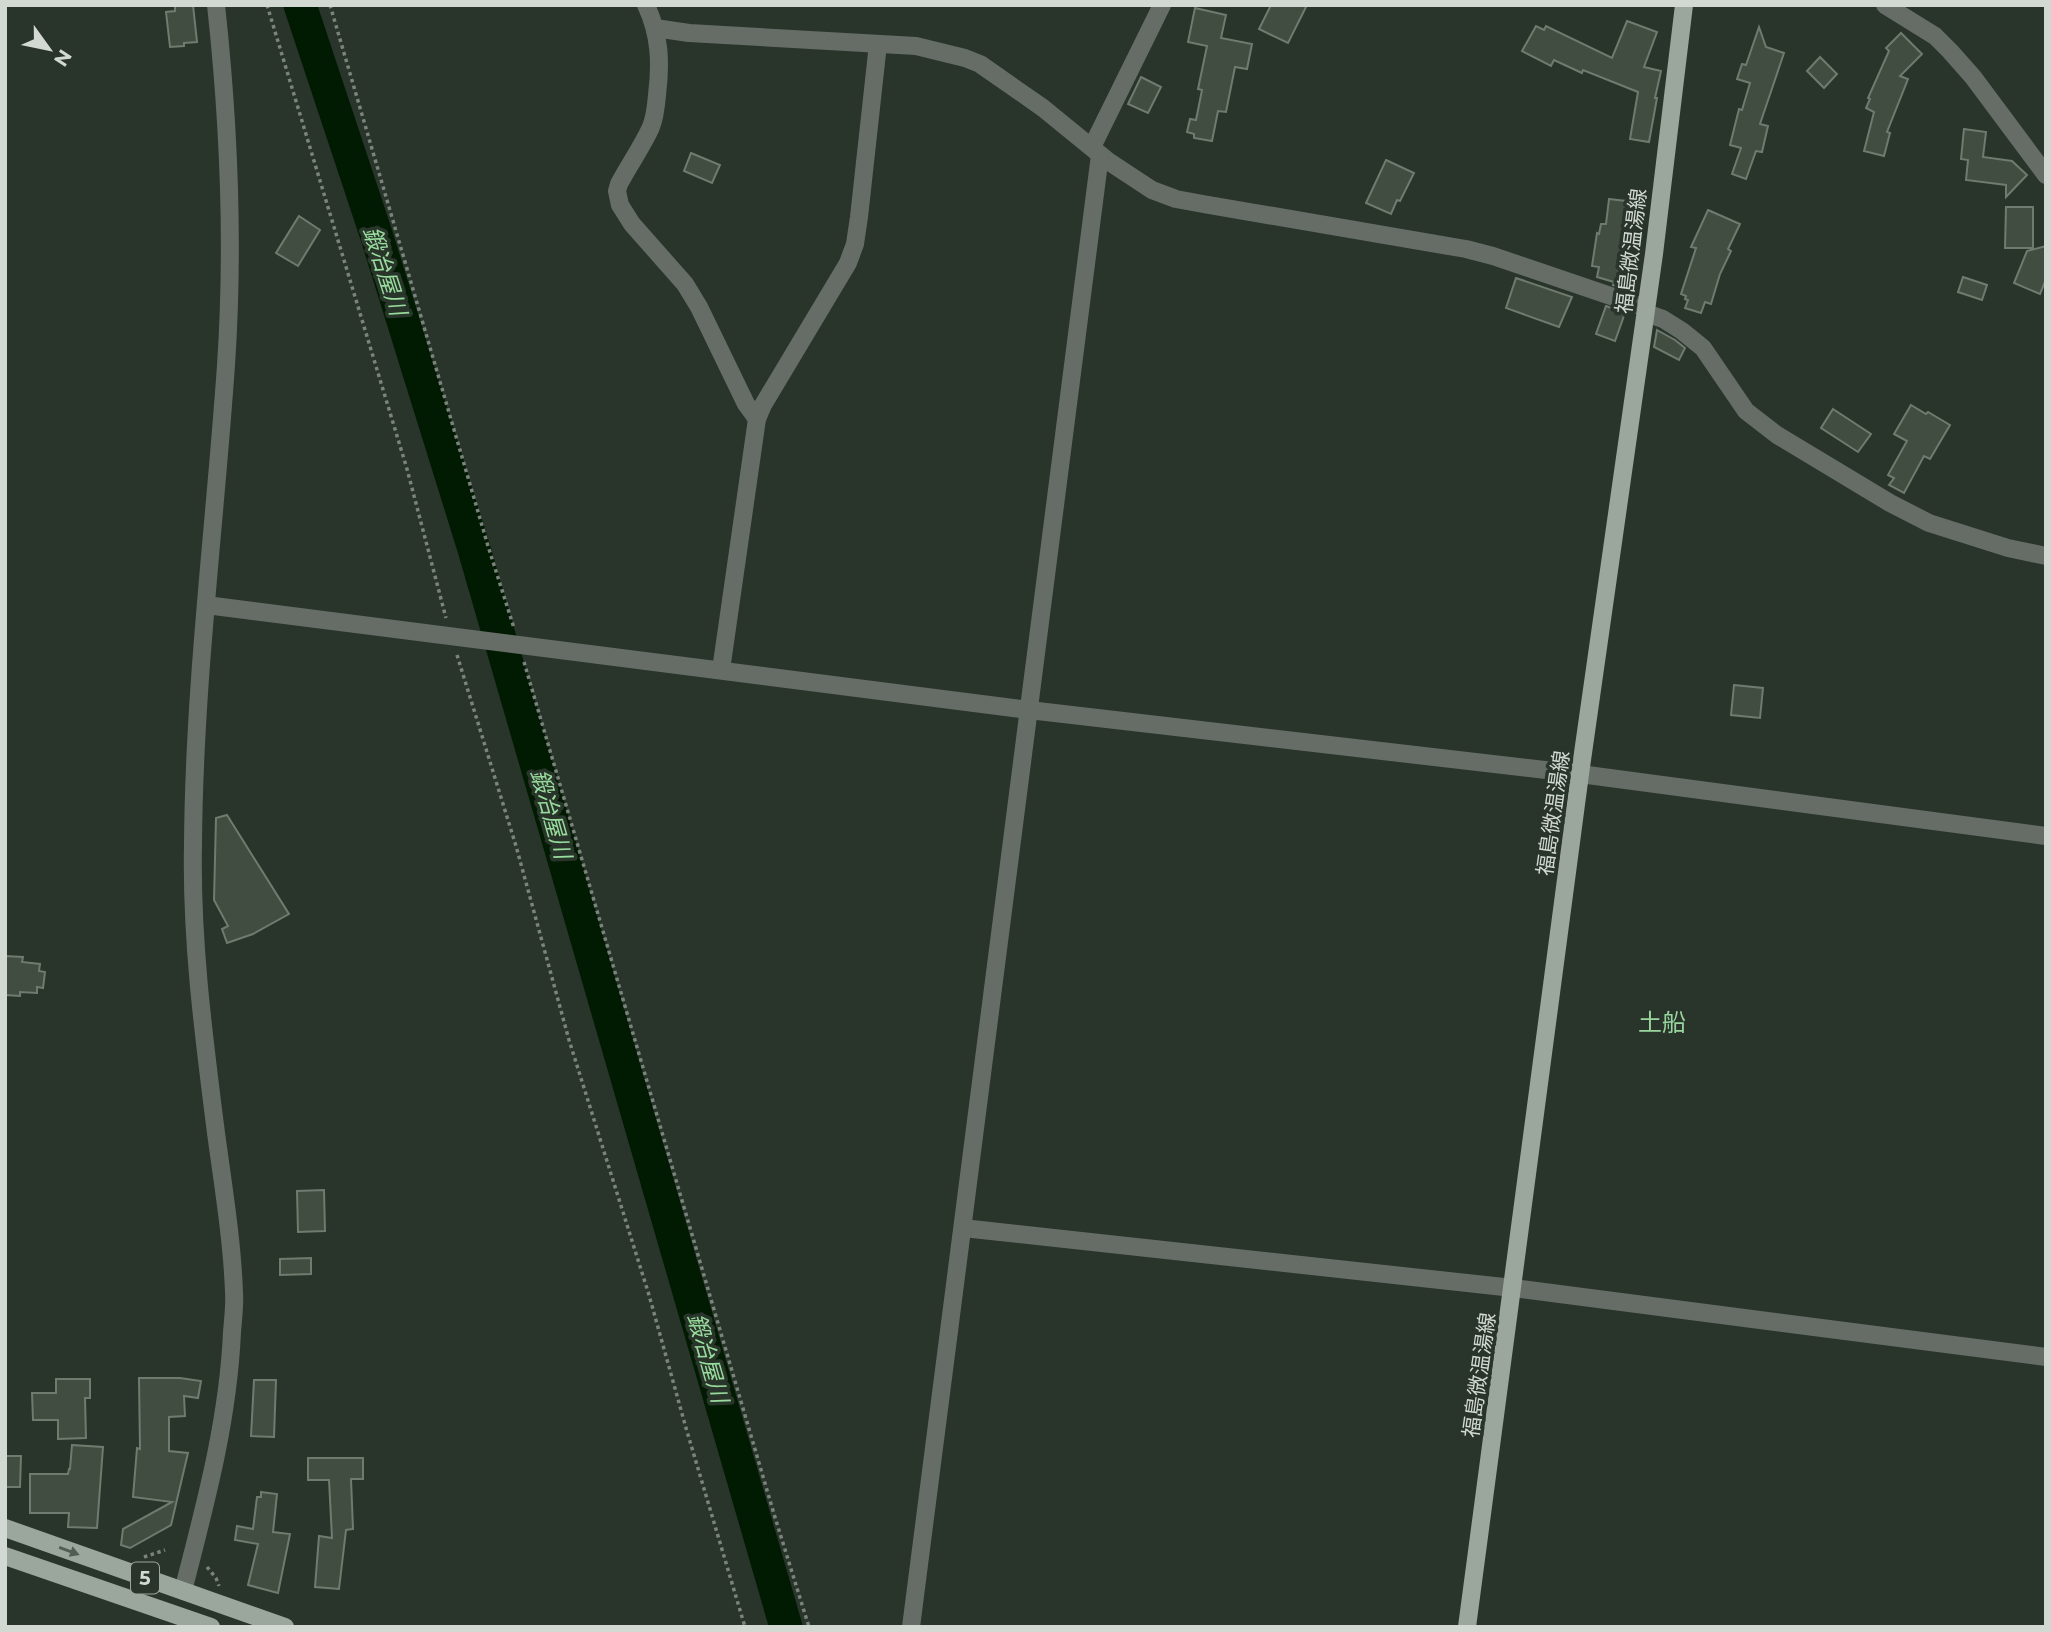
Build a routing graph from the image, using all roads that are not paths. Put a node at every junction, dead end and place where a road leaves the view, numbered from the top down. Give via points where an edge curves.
1 (216, 5) edge
2 (646, 5) edge
3 (1162, 5) edge
4 (1684, 5) edge
5 (1885, 5) edge
6 (656, 28) junction
7 (878, 44) junction
8 (1096, 151) junction
9 (2046, 175) edge
10 (1646, 311) junction
11 (757, 419) junction
12 (2046, 556) edge
13 (206, 605) junction
14 (721, 670) junction
15 (1029, 710) junction
16 (1580, 774) junction
17 (2046, 836) edge
18 (963, 1228) junction
19 (1513, 1288) junction
20 (2046, 1357) edge
21 (5, 1528) edge
22 (5, 1556) edge
23 (183, 1591) junction
24 (176, 1621) edge
25 (211, 1627) edge
26 (285, 1627) edge
27 (911, 1627) edge
28 (1467, 1627) edge

1 - 13 street via 229,186 228,272 226,362
2 - 6 street
3 - 8 street
4 - 10 main road, 福島微温湯線
5 - 9 street via 1935,36 1963,65
6 - 7 street
6 - 11 street via 660,75 656,112 619,184 620,205 685,284
7 - 8 street via 931,49 980,64
7 - 11 street via 852,256
8 - 10 street via 1152,190 1175,199 1466,249
8 - 15 street
10 - 12 street via 1703,348 1745,411 1787,442 1929,523
10 - 16 main road, 福島微温湯線
11 - 14 street
13 - 14 street
13 - 23 street via 192,847 194,909 234,1294 222,1427
14 - 15 street
15 - 16 street
15 - 18 street
16 - 17 street
16 - 19 main road, 福島微温湯線
18 - 19 street
18 - 27 street
19 - 20 street
19 - 28 main road, 福島微温湯線
21 -> 23 main road, 5
22 - 24 main road, 5
23 - 24 main road
23 - 26 main road, 5
24 - 25 main road, 5

